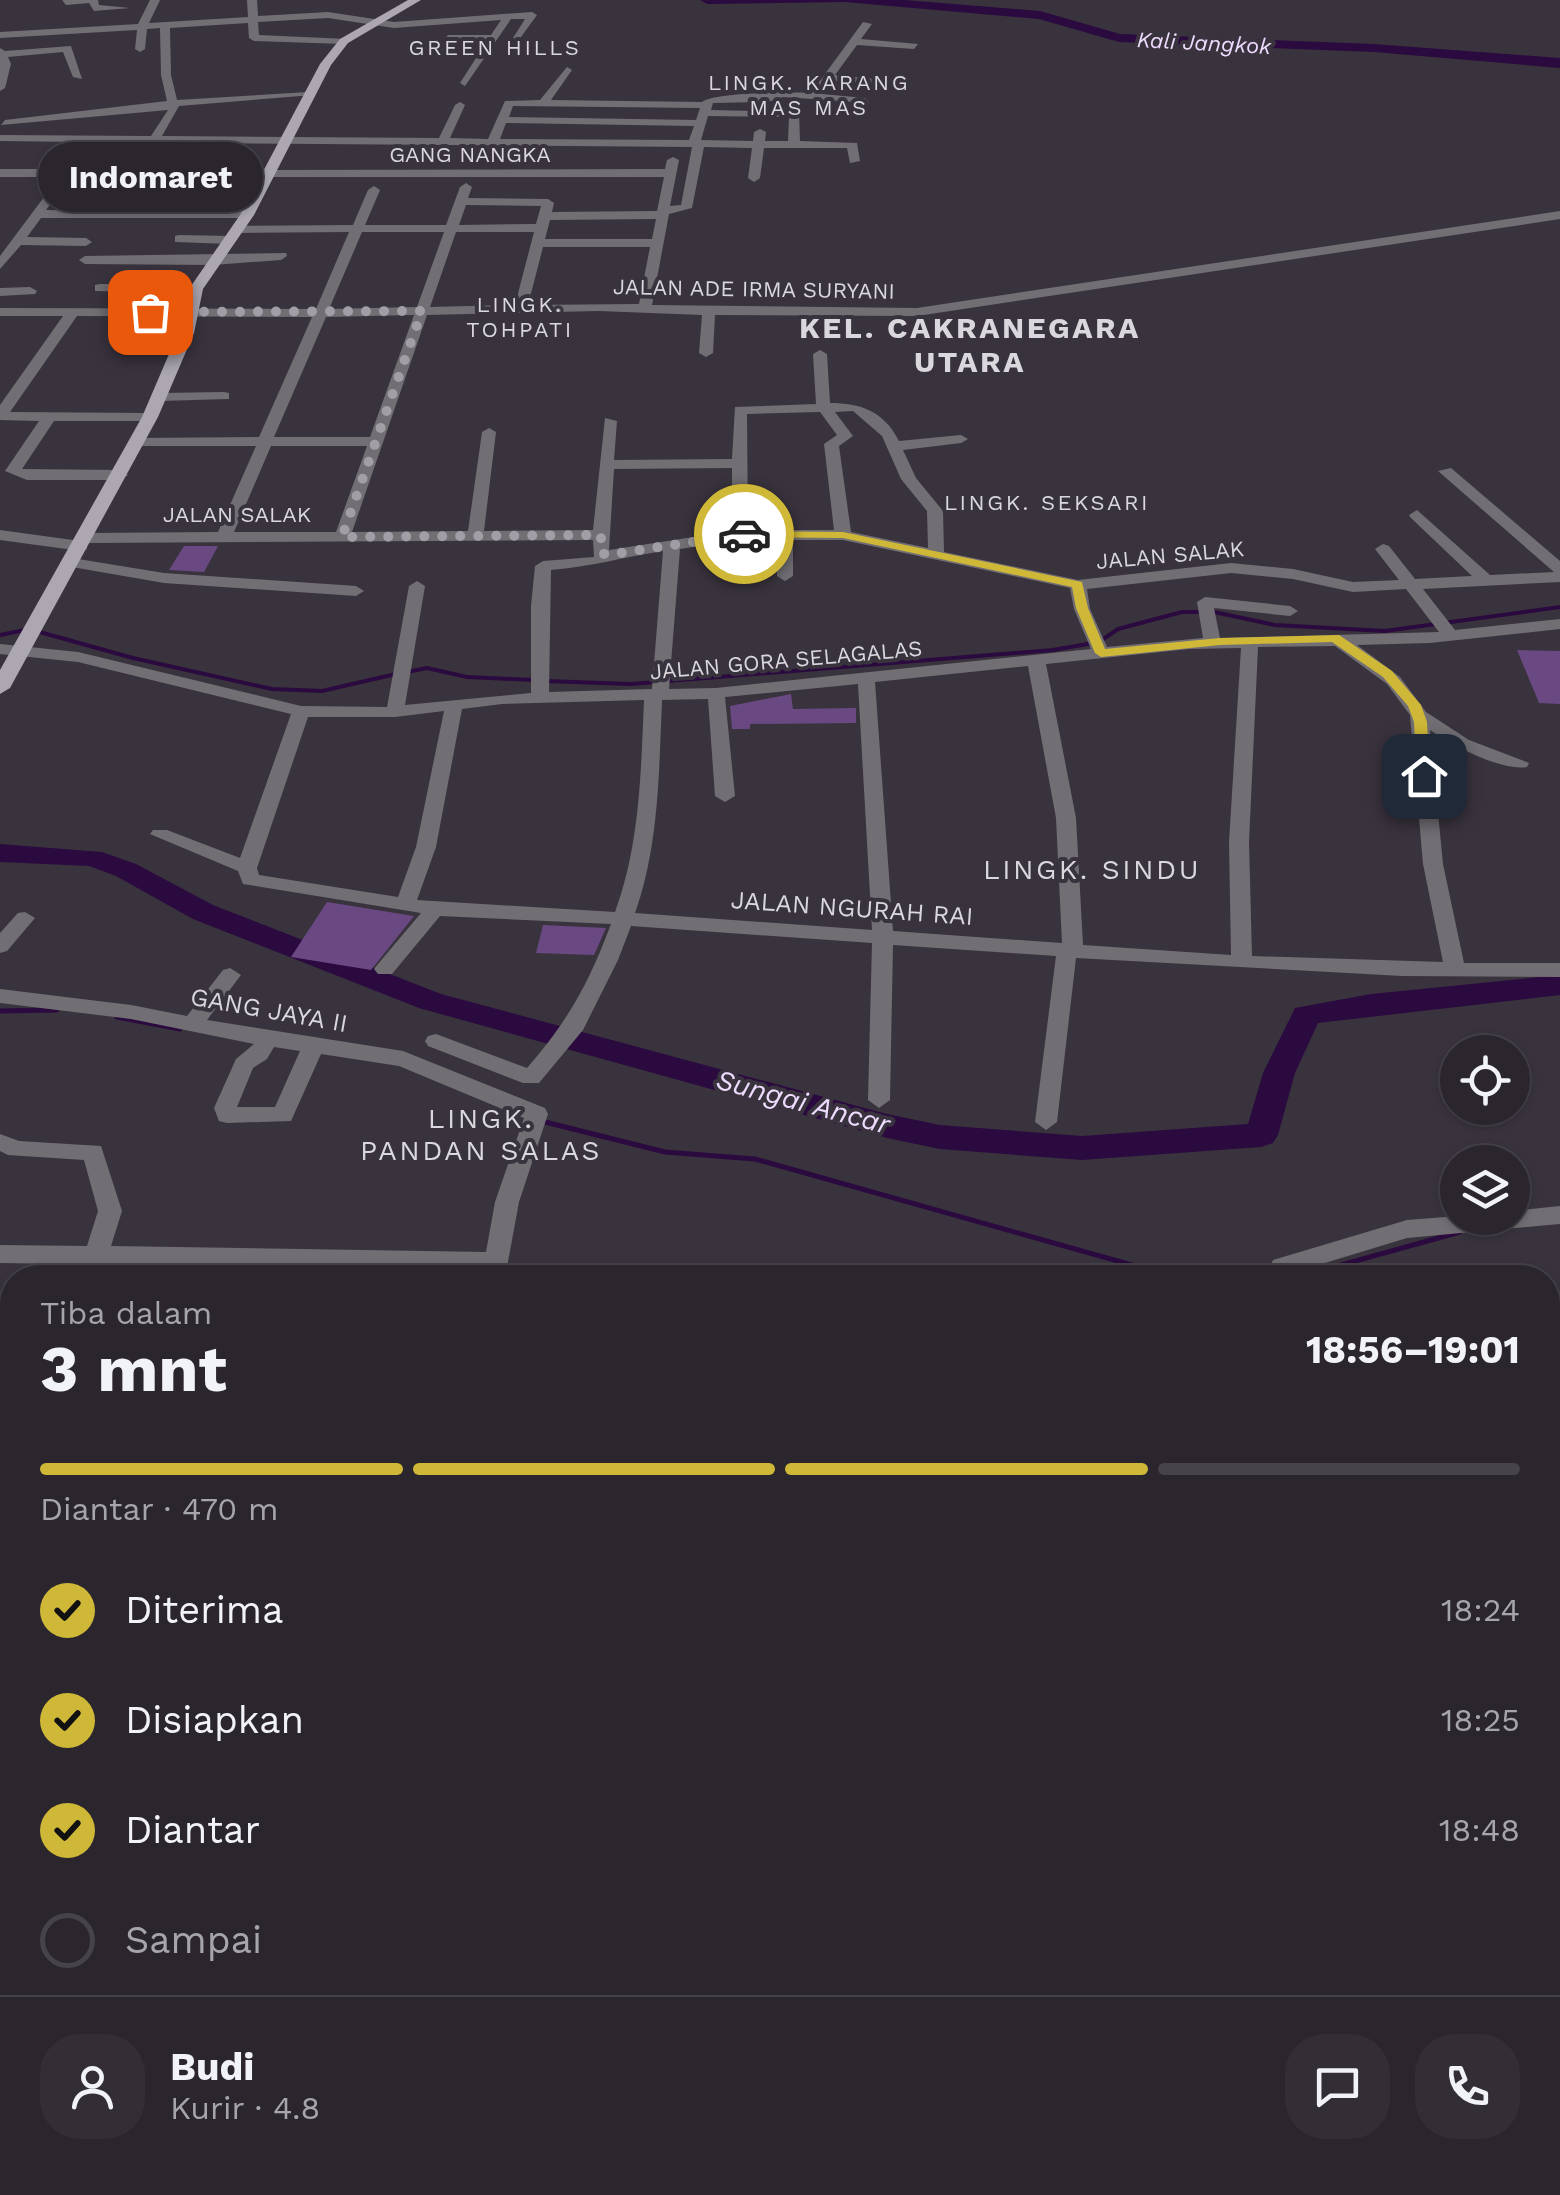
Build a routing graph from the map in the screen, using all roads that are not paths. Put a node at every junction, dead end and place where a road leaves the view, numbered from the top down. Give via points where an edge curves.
1 (154, 0) edge
2 (339, 0) edge
3 (416, 0) edge
4 (518, 0) edge
5 (66, 2) edge
6 (96, 3) edge
7 (256, 3) edge
8 (238, 5) dead end
9 (279, 5) dead end
10 (296, 5) dead end
11 (125, 8) dead end
12 (162, 11) dead end
13 (148, 12) junction
14 (328, 15) junction
15 (508, 17) junction
16 (253, 19) junction
17 (487, 19) junction
18 (377, 22) junction
19 (164, 24) junction
20 (867, 24) dead end
21 (142, 26) junction
22 (0, 35) edge
23 (494, 38) junction
24 (518, 38) dead end
25 (344, 41) junction
26 (854, 42) junction
27 (914, 46) dead end
28 (140, 50) dead end
29 (440, 52) dead end
30 (1, 54) edge
31 (567, 70) dead end
32 (78, 77) dead end
33 (828, 78) junction
34 (887, 82) dead end
35 (465, 83) dead end
36 (0, 88) edge
37 (308, 95) junction
38 (814, 97) junction
39 (865, 102) dead end
40 (172, 103) junction
41 (543, 103) junction
42 (460, 105) dead end
43 (0, 108) edge
44 (98, 112) junction
45 (702, 114) junction
46 (763, 114) junction
47 (500, 120) junction
48 (5, 124) junction
49 (183, 135) junction
50 (4, 138) edge
51 (86, 138) junction
52 (155, 138) junction
53 (286, 138) junction
54 (443, 142) junction
55 (492, 142) junction
56 (538, 142) junction
57 (620, 142) junction
58 (675, 142) junction
59 (696, 143) junction
60 (758, 146) junction
61 (794, 146) junction
62 (616, 158) dead end
63 (520, 159) dead end
64 (854, 161) dead end
65 (69, 171) junction
66 (161, 172) junction
67 (0, 173) edge
68 (672, 173) junction
69 (270, 174) junction
70 (524, 174) junction
71 (754, 178) dead end
72 (374, 190) dead end
73 (662, 213) junction
74 (40, 214) junction
75 (130, 215) junction
76 (248, 215) junction
77 (1560, 215) edge
78 (356, 229) junction
79 (541, 229) junction
80 (450, 230) junction
81 (234, 234) junction
82 (178, 239) dead end
83 (19, 241) junction
84 (86, 242) dead end
85 (654, 243) junction
86 (282, 256) dead end
87 (85, 260) dead end
88 (214, 260) junction
89 (0, 266) edge
90 (100, 288) dead end
91 (196, 289) junction
92 (30, 291) dead end
93 (0, 292) edge
94 (521, 307) junction
95 (644, 309) junction
96 (422, 311) junction
97 (710, 311) junction
98 (0, 312) edge
99 (74, 312) junction
100 (188, 312) junction
101 (322, 313) junction
102 (706, 352) dead end
103 (820, 354) dead end
104 (224, 396) dead end
105 (160, 397) junction
106 (823, 407) junction
107 (0, 416) edge
108 (48, 417) junction
109 (150, 417) junction
110 (610, 421) dead end
111 (489, 432) dead end
112 (961, 439) dead end
113 (376, 441) junction
114 (137, 442) junction
115 (268, 442) junction
116 (894, 446) junction
117 (740, 463) junction
118 (607, 465) junction
119 (1446, 471) dead end
120 (120, 475) junction
121 (1417, 515) dead end
122 (740, 534) junction
123 (786, 534) junction
124 (0, 535) edge
125 (601, 535) junction
126 (843, 535) junction
127 (224, 536) junction
128 (476, 536) junction
129 (342, 537) junction
130 (84, 542) junction
131 (672, 546) junction
132 (1383, 549) dead end
133 (936, 553) junction
134 (604, 554) junction
135 (72, 563) junction
136 (1560, 569) edge
137 (786, 576) dead end
138 (1560, 577) edge
139 (1484, 579) junction
140 (1078, 585) junction
141 (1410, 585) junction
142 (417, 586) dead end
143 (356, 591) dead end
144 (1290, 611) dead end
145 (1560, 624) edge
146 (1443, 628) junction
147 (29, 637) junction
148 (1335, 638) junction
149 (1250, 640) junction
150 (1212, 643) junction
151 (1097, 646) junction
152 (0, 648) edge
153 (1036, 660) junction
154 (866, 677) junction
155 (540, 686) junction
156 (658, 687) junction
157 (0, 688) edge
158 (716, 694) junction
159 (454, 704) junction
160 (300, 712) junction
161 (395, 712) junction
162 (1419, 715) junction
163 (1520, 763) dead end
164 (724, 796) dead end
165 (160, 834) dead end
166 (248, 868) junction
167 (405, 905) junction
168 (436, 909) junction
169 (24, 918) dead end
170 (623, 919) junction
171 (883, 936) junction
172 (0, 946) edge
173 (1070, 950) junction
174 (1242, 961) junction
175 (385, 969) dead end
176 (1455, 970) junction
177 (1560, 970) edge
178 (230, 975) dead end
179 (0, 996) edge
180 (192, 1025) junction
181 (436, 1041) dead end
182 (264, 1045) junction
183 (310, 1052) junction
184 (879, 1100) dead end
185 (1046, 1122) dead end
186 (0, 1142) edge
187 (1560, 1214) edge
188 (0, 1254) edge
189 (96, 1256) junction
190 (134, 1265) edge
191 (495, 1265) edge
192 (1288, 1265) edge

1 - 13 street
2 - 14 street
3 - 18 main road
4 - 17 street
5 - 6 street
6 - 11 street
6 - 13 street via 101,13
7 - 8 street
7 - 16 street
9 - 10 street
12 - 13 street
13 - 21 street
14 - 16 street
14 - 18 street
15 - 17 street
15 - 23 street
15 - 24 street via 532,15
16 - 19 street
16 - 25 street via 254,38
17 - 18 street
18 - 25 main road
19 - 21 street
19 - 40 street
20 - 26 street
21 - 22 street
21 - 28 street
23 - 29 street via 452,37
23 - 35 street
25 - 37 main road
26 - 27 street
26 - 33 street
30 - 32 street via 67,48
30 - 36 street via 6,64
31 - 41 street
33 - 34 street
33 - 38 street
37 - 40 street
37 - 53 main road
38 - 39 street
38 - 45 street via 722,97 708,101
40 - 44 street
40 - 52 street via 173,113
41 - 45 street
41 - 47 street via 507,104
42 - 54 street
43 - 48 street
44 - 48 street
44 - 51 street
45 - 46 street
45 - 47 street
45 - 59 street
46 - 60 street
46 - 61 street via 796,115
47 - 55 street
48 - 50 street
49 - 52 street
49 - 53 street
49 - 66 street
50 - 51 street
51 - 52 street
51 - 65 street
53 - 54 street
53 - 69 main road
54 - 55 street
55 - 56 street
56 - 57 street
56 - 70 street
57 - 58 street
57 - 62 street
58 - 59 street
58 - 68 street
59 - 60 street
59 - 73 street via 686,208
60 - 61 street
60 - 71 street
61 - 64 street via 810,152 854,146
63 - 70 street
65 - 66 street
65 - 67 street
65 - 74 street
66 - 75 street
68 - 70 street, GANG NANGKA
68 - 73 street
69 - 70 street, GANG NANGKA
69 - 76 main road
72 - 78 street
73 - 79 street
73 - 85 street
74 - 75 street
74 - 83 street
75 - 76 street
76 - 81 main road
77 - 97 street, JALAN ADE IRMA SURYANI via 940,309
78 - 80 street
78 - 81 street
78 - 101 street
79 - 80 street
79 - 80 street via 544,202 464,194
79 - 85 street
79 - 94 street
80 - 96 street
81 - 82 street
81 - 88 main road
83 - 84 street
83 - 89 street
85 - 95 street
86 - 88 street
87 - 88 street
88 - 91 main road
90 - 91 street
91 - 100 main road
92 - 93 street
94 - 95 street, JALAN ADE IRMA SURYANI
94 - 96 street, JALAN ADE IRMA SURYANI
95 - 97 street, JALAN ADE IRMA SURYANI
96 - 101 street, JALAN ADE IRMA SURYANI
96 - 113 street
97 - 102 street
98 - 99 street, JALAN ADE IRMA SURYANI
99 - 100 street, JALAN ADE IRMA SURYANI
99 - 107 street
100 - 101 street, JALAN ADE IRMA SURYANI
100 - 105 main road via 188,328
101 - 115 street
103 - 106 street
104 - 105 street
105 - 109 main road
106 - 116 street via 858,408
106 - 117 street via 739,412
106 - 126 street via 846,436 831,444
107 - 108 street
108 - 109 street
108 - 120 street via 14,466 16,474
109 - 114 main road
110 - 118 street
111 - 128 street
112 - 116 street
113 - 115 street
113 - 129 street
114 - 115 street
114 - 120 main road
115 - 127 street
116 - 133 street via 935,511
117 - 118 street
117 - 122 street
118 - 125 street
119 - 136 street
120 - 130 main road
121 - 139 street
122 - 123 street, JALAN SALAK
122 - 131 street, JALAN SALAK
123 - 126 street, JALAN SALAK
123 - 137 street
124 - 130 street, JALAN SALAK
125 - 128 street, JALAN SALAK
125 - 134 street
126 - 133 street, JALAN SALAK
127 - 129 street, JALAN SALAK
127 - 130 street, JALAN SALAK
128 - 129 street, JALAN SALAK
130 - 135 main road
131 - 134 street, JALAN SALAK
131 - 156 street
132 - 141 street
133 - 140 street, JALAN SALAK
134 - 155 street, JALAN SALAK via 599,561 543,566
135 - 143 street via 164,578
135 - 147 main road
138 - 139 street, JALAN SALAK
139 - 141 street, JALAN SALAK
140 - 141 street, JALAN SALAK via 1232,568 1353,587
140 - 151 street
141 - 146 street
142 - 161 street
144 - 150 street via 1206,610
145 - 146 street, JALAN GORA SELAGALAS
146 - 148 street, JALAN GORA SELAGALAS
147 - 152 street, JALAN GORA SELAGALAS
147 - 157 main road
147 - 160 street, JALAN GORA SELAGALAS
148 - 149 street, JALAN GORA SELAGALAS
148 - 162 street via 1387,674
149 - 150 street, JALAN GORA SELAGALAS
149 - 174 street via 1239,842
150 - 151 street, JALAN GORA SELAGALAS
151 - 153 street, JALAN GORA SELAGALAS
153 - 154 street, JALAN GORA SELAGALAS
153 - 173 street via 1066,818
154 - 158 street, JALAN GORA SELAGALAS
154 - 171 street
155 - 156 street, JALAN GORA SELAGALAS
155 - 159 street, JALAN GORA SELAGALAS
156 - 158 street, JALAN GORA SELAGALAS
156 - 170 street via 644,836
158 - 164 street
159 - 161 street, JALAN GORA SELAGALAS
159 - 167 street via 426,847
160 - 161 street, JALAN GORA SELAGALAS
160 - 166 street
162 - 163 street via 1462,744
162 - 176 street via 1433,864
165 - 166 street, JALAN NGURAH RAI
166 - 167 street, JALAN NGURAH RAI via 250,880
167 - 168 street, JALAN NGURAH RAI
168 - 170 street, JALAN NGURAH RAI
168 - 175 street
169 - 172 street
170 - 171 street, JALAN NGURAH RAI
170 - 181 street via 608,960 562,1040 531,1078
171 - 173 street, JALAN NGURAH RAI
171 - 184 street
173 - 174 street, JALAN NGURAH RAI
173 - 185 street
174 - 176 street, JALAN NGURAH RAI
176 - 177 street, JALAN NGURAH RAI
178 - 180 street
179 - 180 street, GANG JAYA II
180 - 182 street, GANG JAYA II
182 - 183 street, GANG JAYA II
182 - 183 street via 244,1064 227,1115 281,1116
183 - 191 street, GANG JAYA II via 403,1059 531,1116
186 - 189 street via 93,1152 110,1212
187 - 192 street via 1407,1228
188 - 189 street
189 - 190 street

